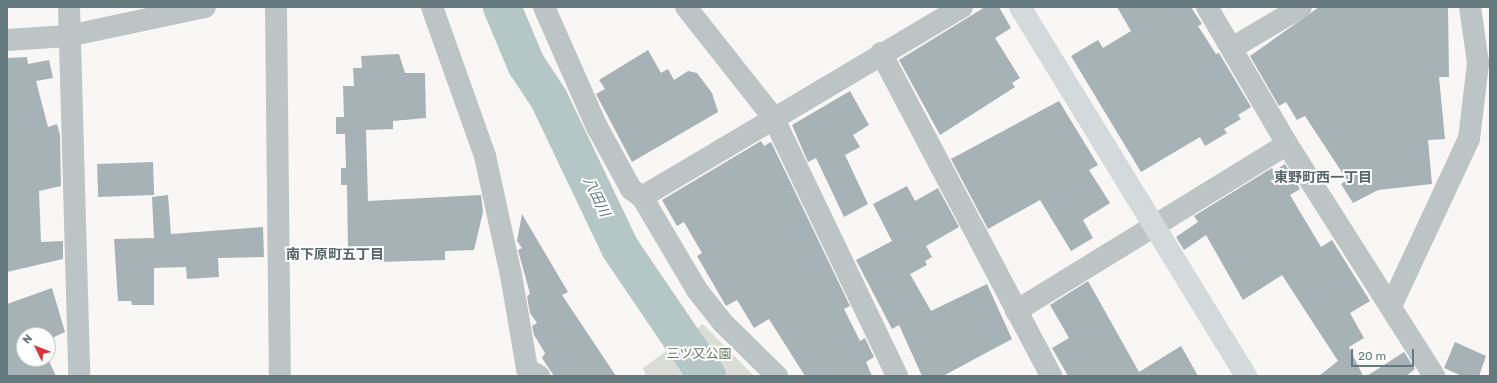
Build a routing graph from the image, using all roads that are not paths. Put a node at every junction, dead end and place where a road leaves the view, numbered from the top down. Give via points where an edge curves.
1 (69, 7) edge
2 (205, 7) edge
3 (276, 7) edge
4 (432, 7) edge
5 (544, 7) edge
6 (686, 7) edge
7 (962, 7) edge
8 (1020, 7) edge
9 (1207, 7) edge
10 (1301, 7) edge
11 (1470, 7) edge
12 (68, 36) junction
13 (7, 40) edge
14 (1232, 48) junction
15 (881, 53) junction
16 (773, 118) junction
17 (1287, 144) junction
18 (642, 197) junction
19 (1154, 225) junction
20 (1391, 306) junction
21 (1016, 311) junction
22 (529, 374) edge
23 (79, 376) edge
24 (280, 376) edge
25 (777, 376) edge
26 (897, 376) edge
27 (1051, 376) edge
28 (1246, 376) edge
29 (1434, 376) edge

1 - 12 street
2 - 12 street
3 - 24 street
4 - 22 street via 485,156
5 - 18 street via 596,125 631,189
6 - 16 street
7 - 15 street
8 - 19 street
9 - 14 street
10 - 14 street
11 - 20 street via 1478,63 1469,139
12 - 13 street
12 - 23 street
14 - 17 street
15 - 16 street
15 - 21 street
16 - 18 street
16 - 26 street
17 - 19 street
17 - 20 street
18 - 25 street via 697,290 722,323
19 - 21 street
19 - 28 street
20 - 29 street
21 - 27 street

